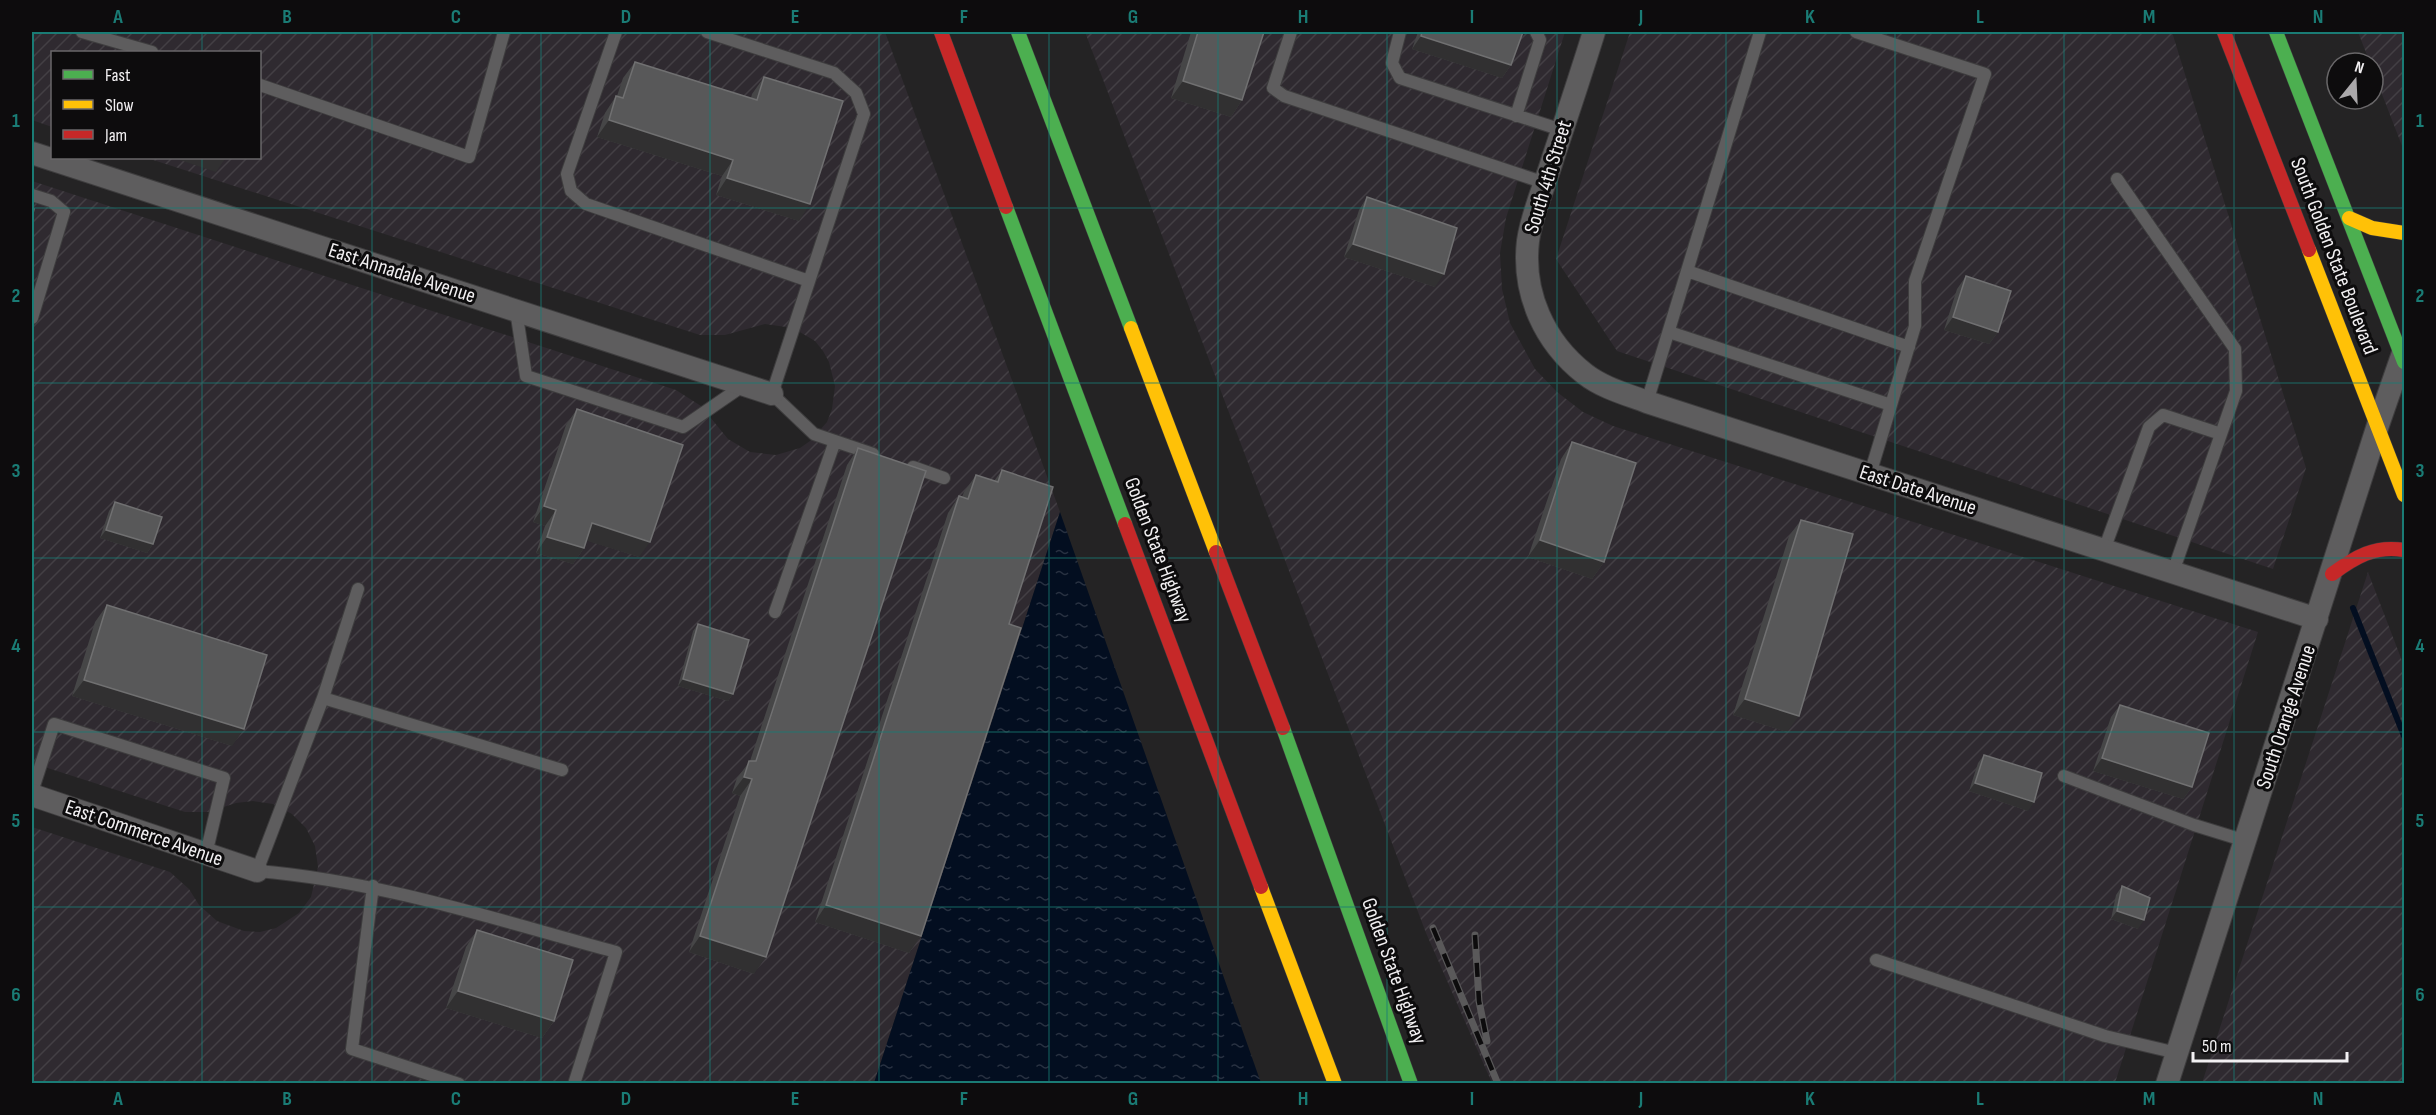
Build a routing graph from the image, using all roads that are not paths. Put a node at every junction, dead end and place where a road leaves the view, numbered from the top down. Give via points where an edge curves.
1 (82, 32) edge
2 (504, 32) edge
3 (616, 32) edge
4 (706, 32) edge
5 (941, 32) edge
6 (1018, 32) edge
7 (1291, 32) edge
8 (1400, 32) edge
9 (1536, 32) edge
10 (1594, 32) edge
11 (1760, 32) edge
12 (1856, 32) edge
13 (2224, 32) edge
14 (2276, 32) edge
15 (148, 51) edge
16 (261, 85) edge
17 (1516, 116) junction
18 (1562, 130) junction
19 (32, 153) edge
20 (2117, 179) dead end
21 (1545, 183) junction
22 (32, 195) edge
23 (2349, 218) junction
24 (2404, 233) edge
25 (1687, 272) junction
26 (809, 281) junction
27 (516, 310) junction
28 (32, 318) edge
29 (1541, 324) joint
30 (1669, 332) junction
31 (1909, 347) junction
32 (2404, 357) edge
33 (744, 385) junction
34 (772, 394) junction
35 (1647, 402) junction
36 (1891, 405) junction
37 (2378, 425) junction
38 (2222, 434) junction
39 (835, 441) junction
40 (1870, 474) junction
41 (944, 478) dead end
42 (2404, 495) edge
43 (2104, 550) junction
44 (2404, 550) edge
45 (2173, 572) junction
46 (2332, 574) junction
47 (358, 589) dead end
48 (775, 612) dead end
49 (2317, 619) junction
50 (324, 698) junction
51 (562, 770) dead end
52 (2064, 776) dead end
53 (32, 793) edge
54 (2246, 841) junction
55 (206, 854) junction
56 (257, 871) junction
57 (373, 886) junction
58 (1876, 960) dead end
59 (2177, 1053) junction
60 (459, 1083) edge
61 (574, 1083) edge
62 (1335, 1083) edge
63 (1411, 1083) edge
64 (2167, 1083) edge

1 - 15 lane
2 - 16 lane via 469,157
3 - 26 lane via 567,174 571,191 586,204
4 - 26 lane via 834,72 856,93 864,114
5 - 62 main road, Golden State Highway
6 - 63 main road, Golden State Highway via 1310,800
7 - 21 lane via 1274,88 1284,96
8 - 17 lane via 1392,63 1400,78
9 - 17 lane via 1540,40
10 - 18 street, South 4th Street
11 - 25 lane
12 - 31 lane via 1985,74 1915,281 1915,326
13 - 37 main road, South Golden State Boulevard
14 - 23 main road, South Golden State Boulevard
17 - 18 lane
18 - 21 street, South 4th Street
19 - 27 street, East Annadale Avenue
20 - 38 lane via 2235,349 2236,391
21 - 29 street, South 4th Street via 1528,239 1527,259 1533,303
22 - 28 lane via 51,201 64,213
23 - 24 main road via 2372,228
23 - 32 main road, South Golden State Boulevard
25 - 30 lane
25 - 31 lane
26 - 34 lane
27 - 33 street, East Annadale Avenue
27 - 33 lane via 526,376 683,428
29 - 35 street, East Date Avenue via 1585,374
30 - 35 lane
30 - 36 lane
31 - 36 lane
32 - 37 street, South Orange Avenue
33 - 34 street, East Annadale Avenue
34 - 39 lane via 814,434
35 - 40 street, East Date Avenue
36 - 40 lane
37 - 42 main road, South Golden State Boulevard
37 - 46 street, South Orange Avenue
38 - 43 lane via 2163,415 2149,427
38 - 45 lane
39 - 41 lane
39 - 48 lane
40 - 43 street, East Date Avenue
43 - 45 street, East Date Avenue
44 - 46 main road via 2371,549
45 - 49 street, East Date Avenue
46 - 49 street, South Orange Avenue
47 - 50 lane
49 - 54 street, South Orange Avenue
50 - 51 lane
50 - 56 lane
52 - 54 lane
53 - 55 street, East Commerce Avenue
53 - 55 lane via 54,724 224,778
54 - 59 street, South Orange Avenue
55 - 56 street, East Commerce Avenue
56 - 57 lane
57 - 60 lane via 352,1049
57 - 61 lane via 616,952
58 - 59 lane via 2105,1036
59 - 64 street, South Orange Avenue

